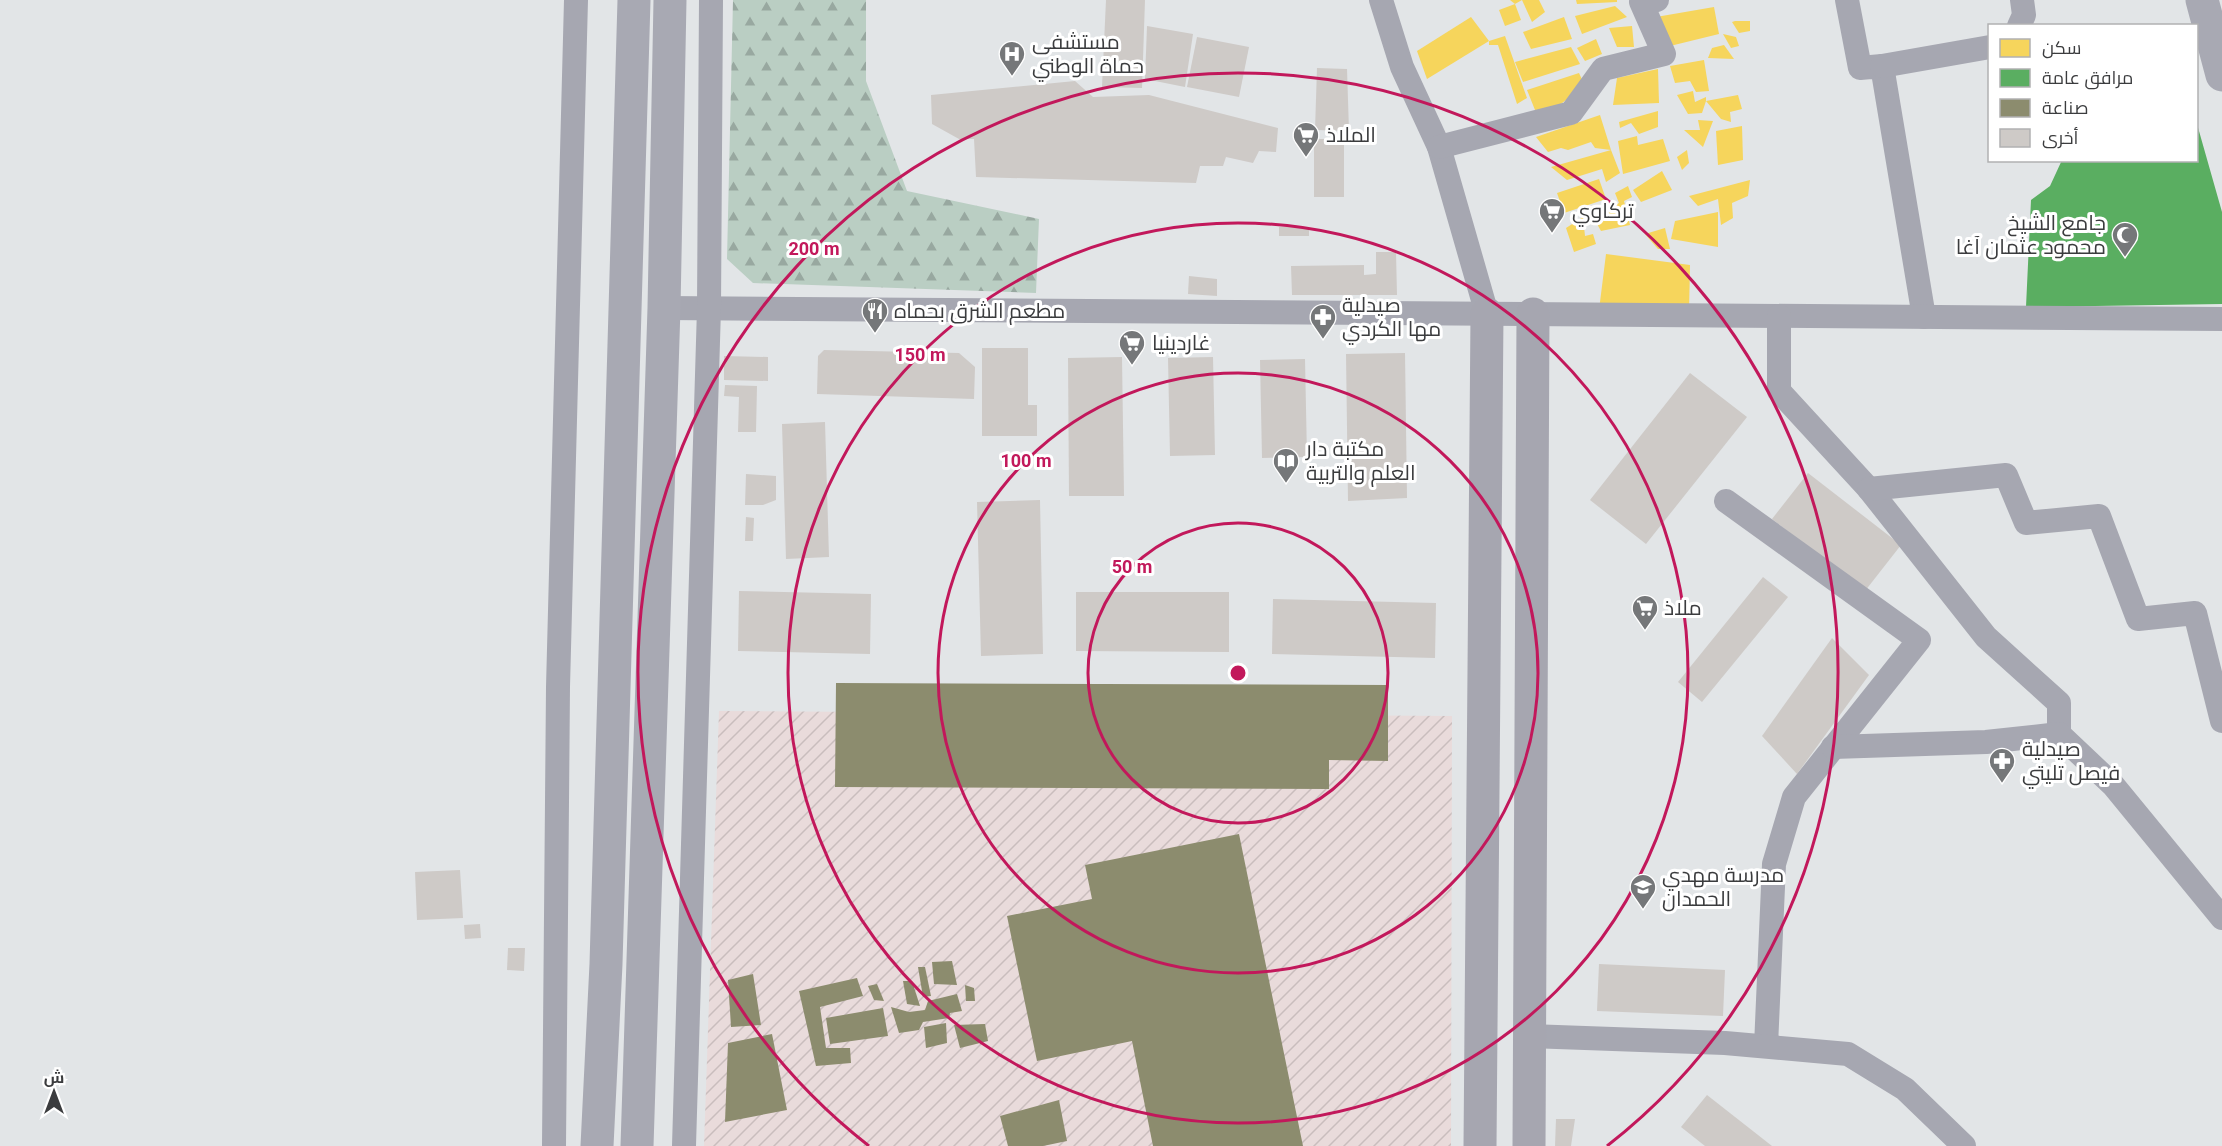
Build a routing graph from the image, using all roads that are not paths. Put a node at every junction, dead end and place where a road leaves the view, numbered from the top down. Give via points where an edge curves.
1 (576, 0) edge
2 (634, 0) edge
3 (670, 0) edge
4 (711, 0) edge
5 (1381, 0) edge
6 (1657, 0) edge
7 (1847, 0) edge
8 (2022, 0) edge
9 (2202, 0) edge
10 (2020, 24) edge
11 (1988, 48) edge
12 (1882, 66) junction
13 (2222, 75) edge
14 (1439, 147) junction
15 (664, 308) junction
16 (709, 308) junction
17 (1487, 314) junction
18 (1533, 314) junction
19 (1779, 316) junction
20 (1924, 316) junction
21 (2222, 319) edge
22 (1869, 489) junction
23 (1726, 501) dead end
24 (2222, 721) edge
25 (2059, 734) junction
26 (1833, 747) junction
27 (2222, 918) edge
28 (1529, 1036) junction
29 (1766, 1046) junction
30 (554, 1146) edge
31 (597, 1146) edge
32 (638, 1146) edge
33 (684, 1146) edge
34 (1480, 1146) edge
35 (1529, 1146) edge
36 (1964, 1146) edge

1 - 30 street via 558,687
2 - 31 main road via 607,952
3 - 15 main road
4 - 16 street
5 - 14 street via 1402,67
6 - 14 street via 1641,2 1664,54 1603,69 1571,113
7 - 12 street via 1860,68
8 - 10 street via 2024,15
9 - 13 main road
11 - 12 street
12 - 20 street
14 - 17 street
15 - 16 street
15 - 32 main road
16 - 17 street
16 - 33 street
17 - 18 street
17 - 34 main road
18 - 19 street
18 - 28 main road
19 - 20 street
19 - 22 street via 1779,391
20 - 21 street
22 - 24 street via 2006,475 2026,523 2099,516 2138,619 2195,613
22 - 25 street via 1986,636 2059,703
23 - 26 street via 1919,639
25 - 26 street via 1986,742
25 - 27 street via 2113,785
26 - 29 street via 1794,797 1774,864
28 - 29 street
28 - 35 main road
29 - 36 street via 1848,1054 1905,1089

